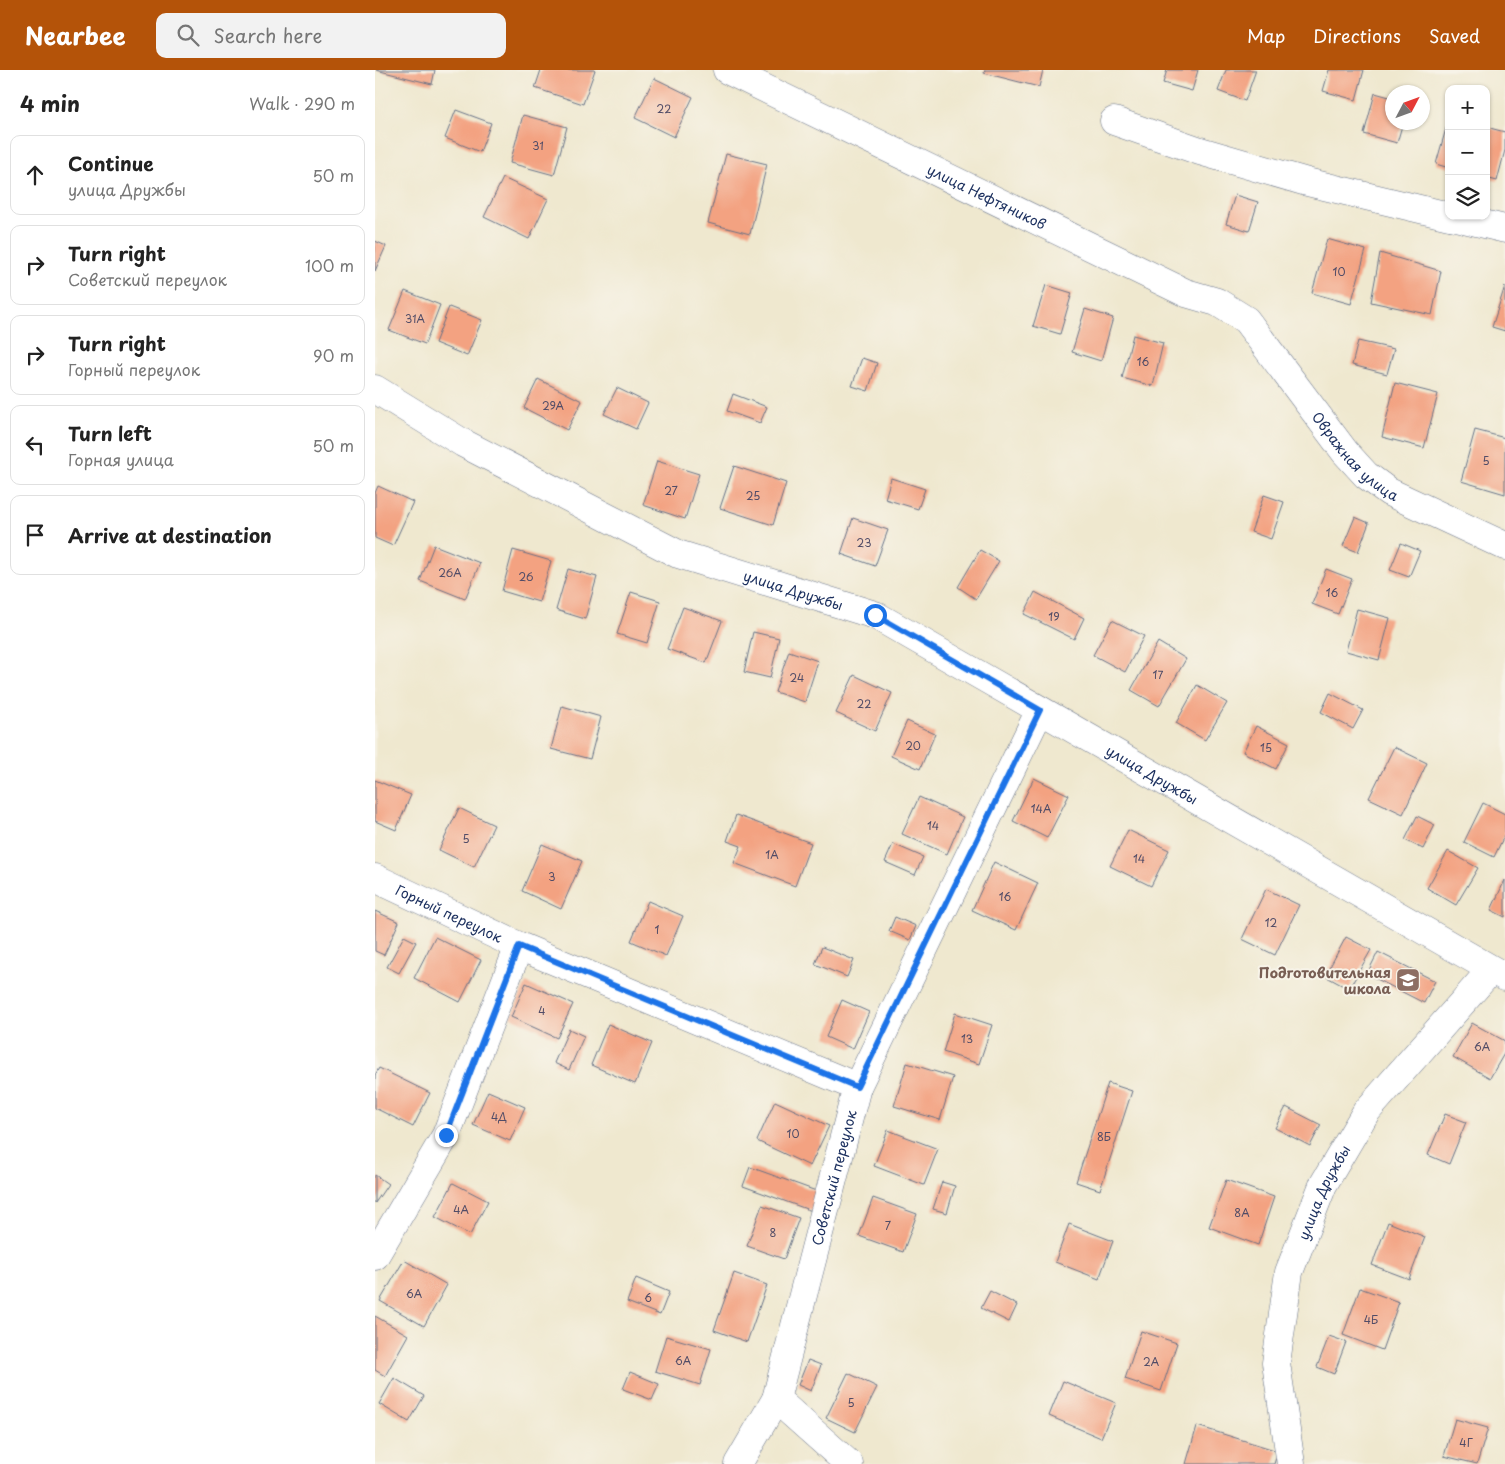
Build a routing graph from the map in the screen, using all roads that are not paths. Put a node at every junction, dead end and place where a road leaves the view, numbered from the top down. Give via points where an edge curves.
1 (727, 70) edge
2 (1114, 121) dead end
3 (1445, 215) edge
4 (1467, 220) edge
5 (1505, 229) edge
6 (1247, 320) joint
7 (375, 389) edge
8 (1505, 546) edge
9 (1040, 710) junction
10 (375, 878) edge
11 (519, 946) junction
12 (1498, 973) edge
13 (857, 1087) junction
14 (375, 1256) edge
15 (776, 1399) junction
16 (738, 1464) edge
17 (849, 1464) edge
18 (1291, 1464) edge

1 - 6 street, улица Нефтяников via 1186,293 1217,302
2 - 3 street via 1200,152 1298,180
4 - 5 street
6 - 8 street, Овражная улица via 1345,452 1366,475 1389,492
7 - 9 street, улица Дружбы via 463,444 678,554 875,615
9 - 12 street, улица Дружбы
9 - 13 street, Советский переулок
10 - 11 street, Горный переулок
11 - 13 street, Горный переулок
11 - 14 street via 446,1135
12 - 18 street, улица Дружбы via 1365,1112 1323,1185 1289,1272 1277,1363
13 - 15 street, Советский переулок
15 - 16 street, Советский переулок
15 - 17 street

